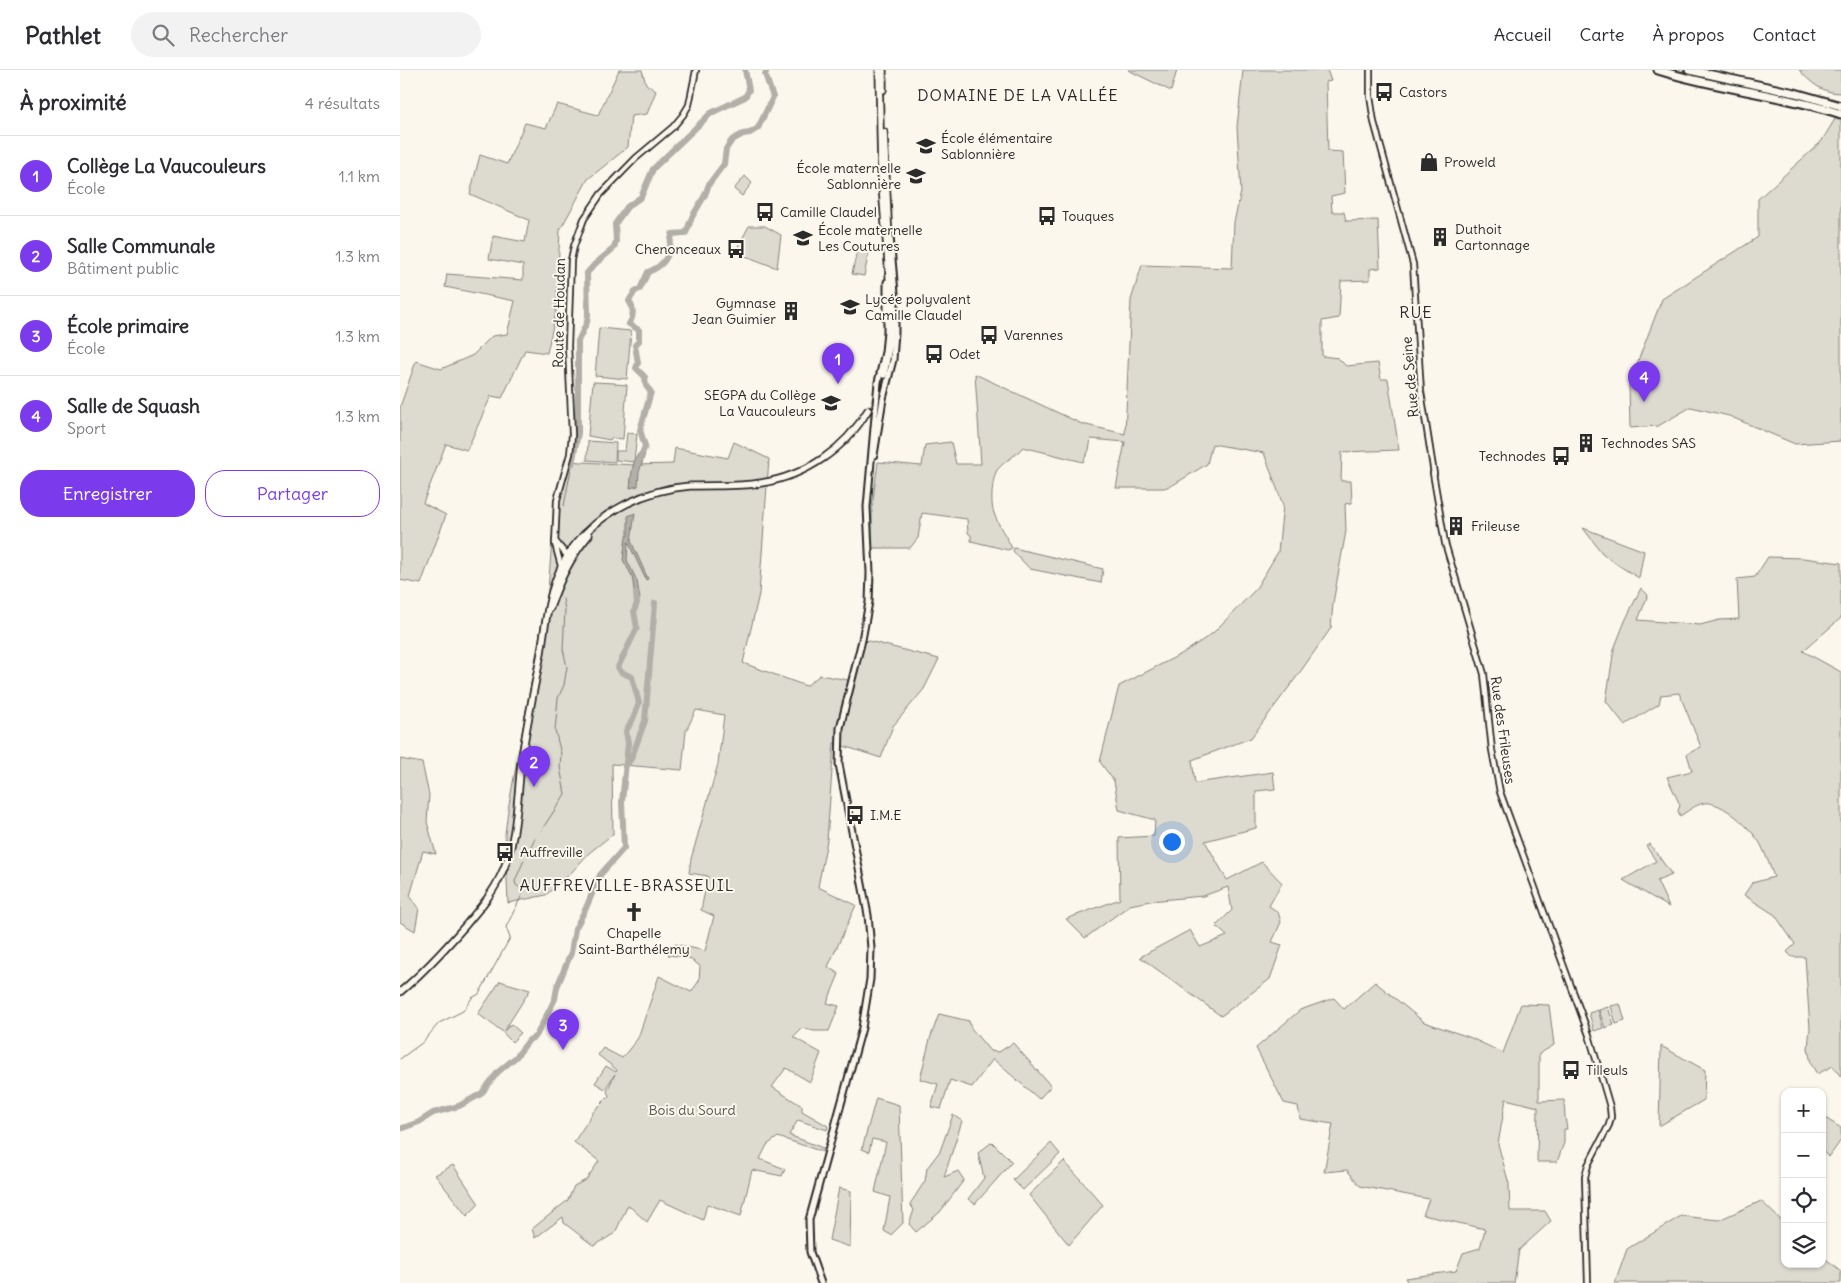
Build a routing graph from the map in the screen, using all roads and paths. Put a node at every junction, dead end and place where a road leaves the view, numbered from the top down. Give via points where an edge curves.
1 (696, 70) edge
2 (879, 70) edge
3 (883, 70) edge
4 (1658, 70) edge
5 (1689, 70) edge
6 (1370, 72) edge
7 (1841, 106) edge
8 (1841, 114) edge
9 (889, 222) junction
10 (889, 262) junction
11 (884, 375) tunnel mouth
12 (868, 410) tunnel mouth
13 (870, 473) junction
14 (1433, 473) joint
15 (612, 513) junction
16 (555, 539) junction
17 (573, 548) junction
18 (562, 550) junction
19 (559, 555) junction
20 (568, 558) junction
21 (561, 568) junction
22 (552, 596) junction
23 (400, 992) edge
24 (821, 1283) edge
25 (1588, 1283) edge

1 - 16 street, Route de Houdan via 689,105 683,115 601,194 584,219 574,246 568,346 572,435 557,500
2 - 10 main road via 881,174
3 - 9 main road
4 - 8 highway
5 - 7 highway
6 - 14 street, Rue de Seine via 1374,122 1413,264 1421,392
9 - 10 main road
9 - 13 main road via 896,332
10 - 11 main road via 891,333
10 - 13 main road via 887,332 878,382
12 - 15 main road via 840,446 793,474 756,484 670,489 639,498
13 - 24 main road via 868,612 838,743 872,958 862,1028 812,1204 808,1233 810,1255
14 - 25 street, Rue des Frileuses via 1443,536 1484,674 1500,792 1591,1040 1609,1102 1611,1118 1608,1128 1585,1177
15 - 17 main road via 593,526
15 - 20 main road
16 - 18 street
16 - 19 street, Route de Houdan
17 - 18 street
17 - 20 main road
18 - 20 street
19 - 20 street
19 - 21 street, Route de Houdan
20 - 21 main road
20 - 22 main road
21 - 22 main road
22 - 23 main road via 515,790 510,846 502,873 485,902 437,959

